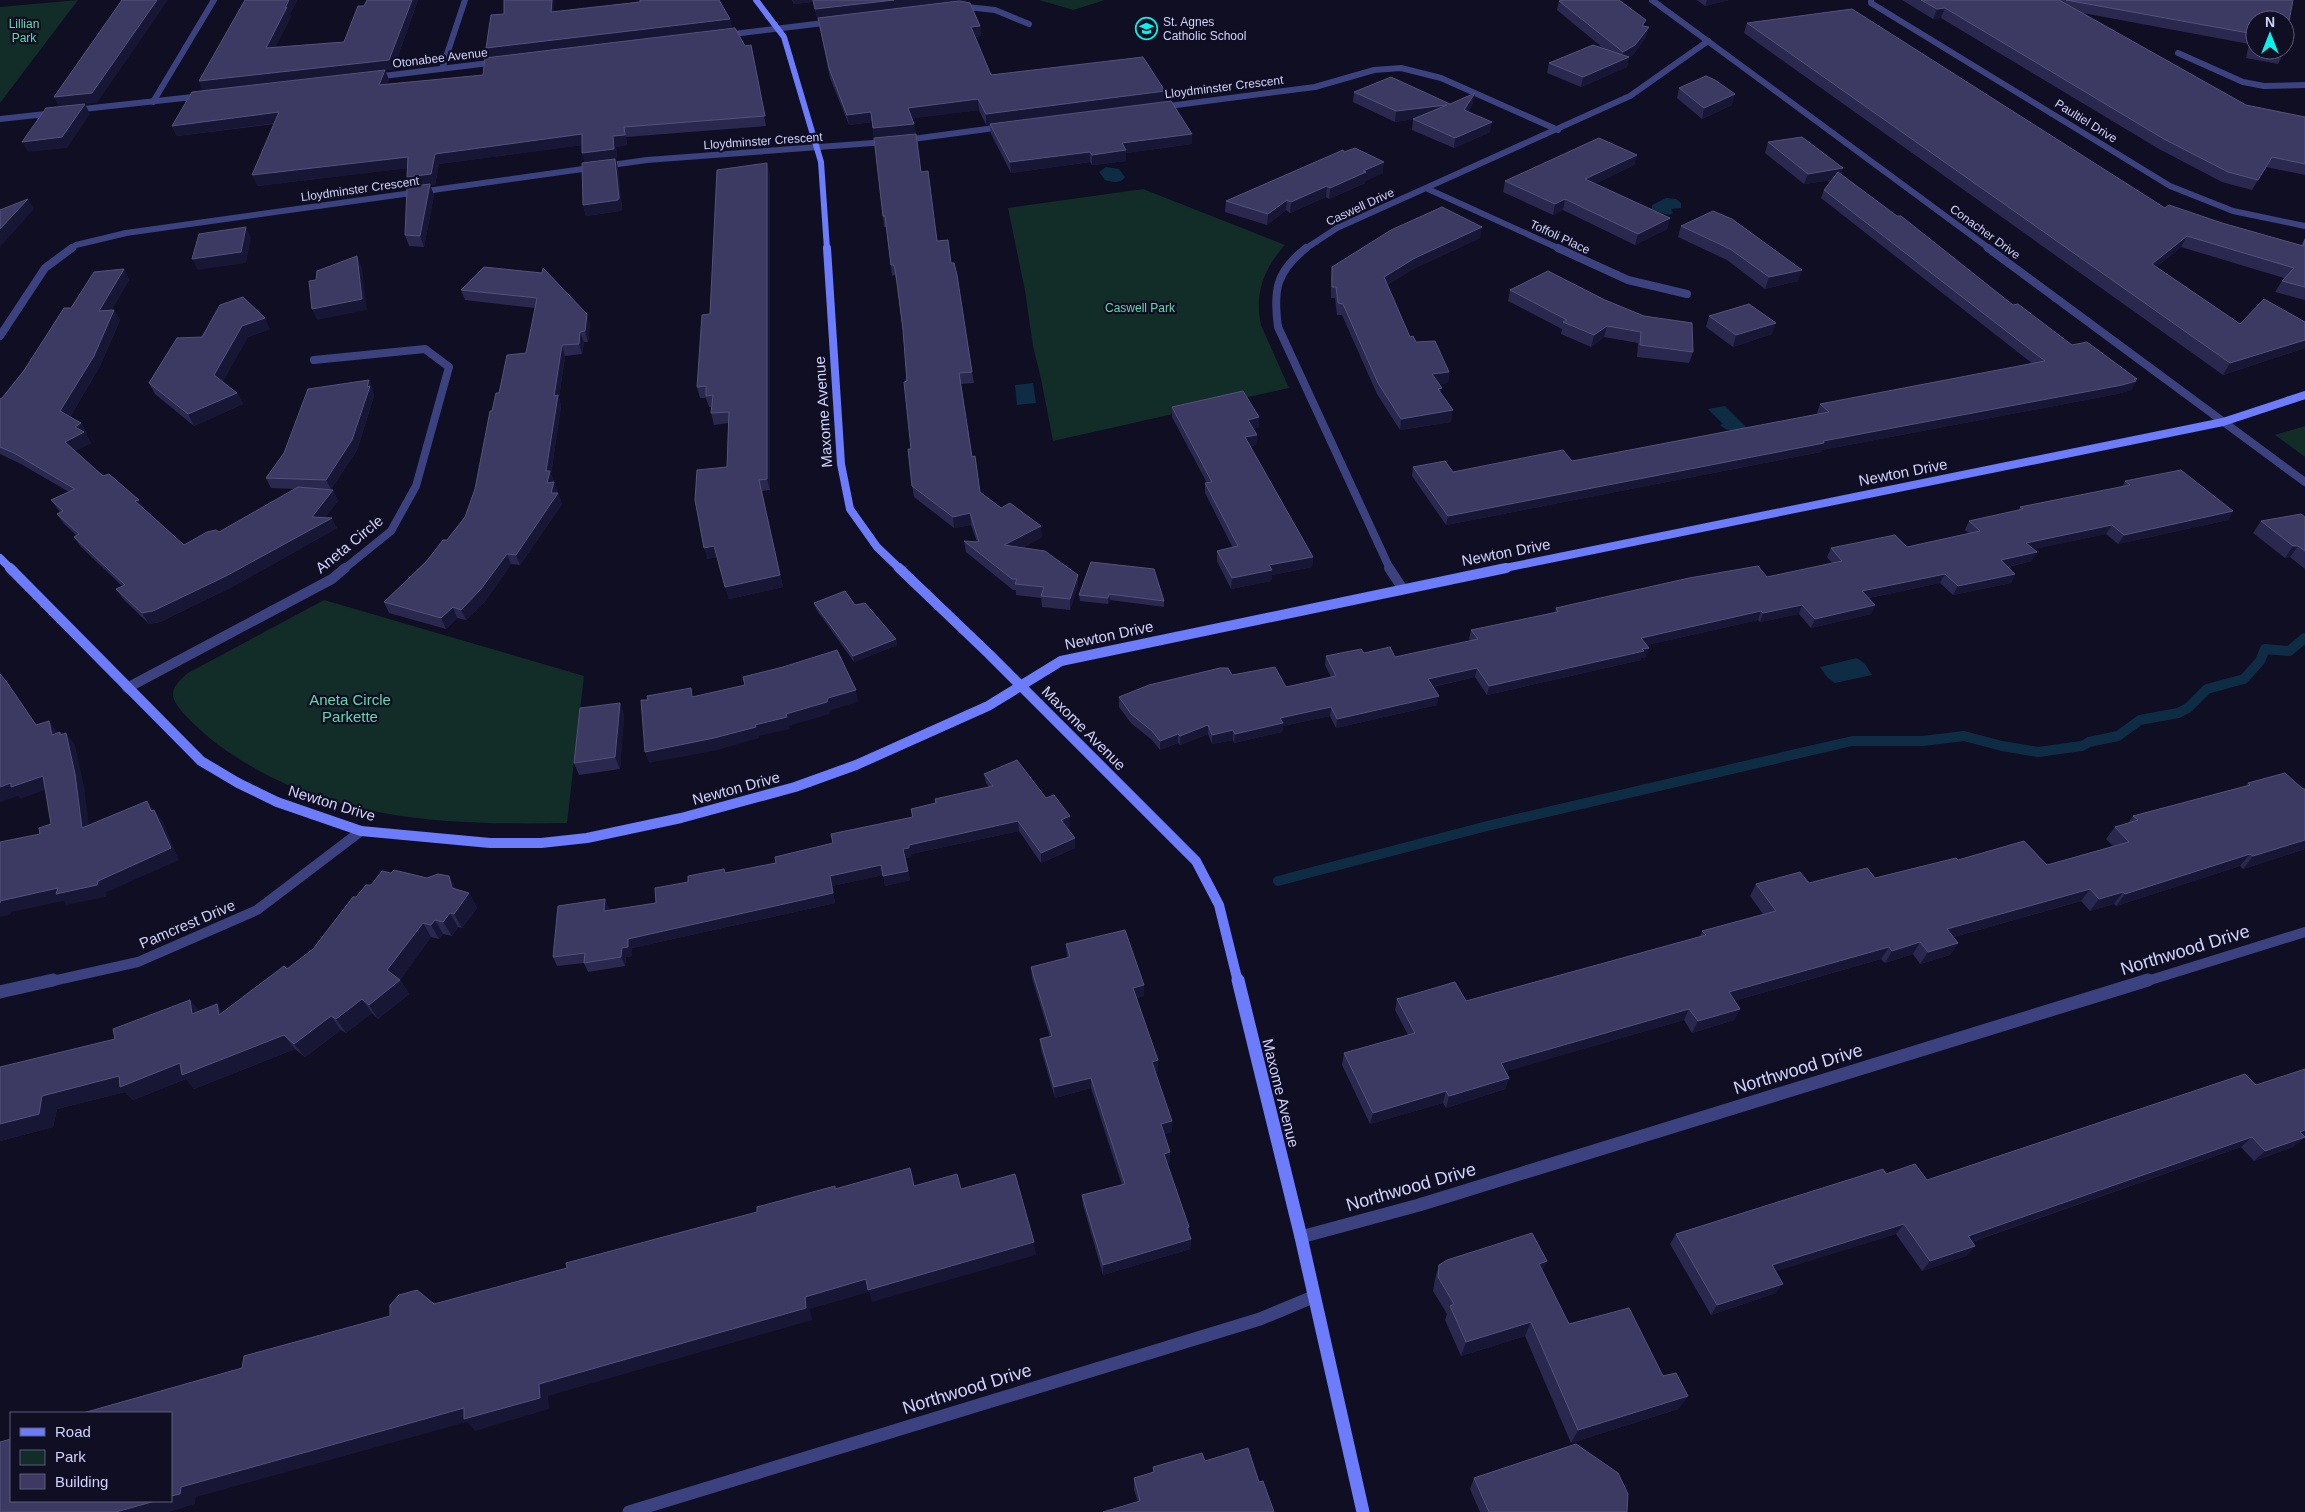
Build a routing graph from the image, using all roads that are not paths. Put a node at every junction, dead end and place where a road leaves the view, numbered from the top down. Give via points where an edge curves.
1 (214, 0) edge
2 (465, 0) edge
3 (756, 0) edge
4 (1652, 0) edge
5 (1871, 0) edge
6 (951, 7) edge
7 (838, 22) edge
8 (1029, 24) dead end
9 (776, 29) junction
10 (718, 36) edge
11 (1708, 42) junction
12 (2178, 53) dead end
13 (501, 62) edge
14 (442, 69) junction
15 (365, 78) edge
16 (2305, 85) edge
17 (211, 95) edge
18 (153, 102) junction
19 (1149, 108) edge
20 (0, 119) edge
21 (1013, 126) edge
22 (1558, 130) junction
23 (818, 148) junction
24 (1428, 189) junction
25 (2305, 226) edge
26 (1688, 294) dead end
27 (0, 336) edge
28 (314, 360) dead end
29 (2305, 395) edge
30 (2223, 422) junction
31 (2305, 482) edge
32 (0, 558) edge
33 (1403, 588) junction
34 (1021, 686) junction
35 (126, 688) junction
36 (362, 831) junction
37 (2305, 932) edge
38 (0, 992) edge
39 (1301, 1237) junction
40 (1313, 1297) junction
41 (629, 1512) edge
42 (1363, 1512) edge

1 - 18 street
2 - 14 street
3 - 9 street, Maxome Avenue
4 - 11 street, Conacher Drive
5 - 25 street, Paultiel Drive via 1871,3 2170,186 2233,211
6 - 8 street via 983,7
7 - 9 street
9 - 10 street
9 - 23 street, Maxome Avenue via 784,37
11 - 22 street, Caswell Drive via 1630,96
11 - 30 street, Conacher Drive
12 - 16 street via 2243,82 2280,87
13 - 14 street, Otonabee Avenue
14 - 15 street, Otonabee Avenue
17 - 18 street
18 - 20 street
19 - 22 street, Lloydminster Crescent via 1315,87 1374,70 1402,68 1441,78
21 - 23 street, Lloydminster Crescent
22 - 24 street, Caswell Drive
23 - 27 street, Lloydminster Crescent via 647,160 126,233 76,245 45,268
23 - 34 street, Maxome Avenue via 841,464 850,509 877,547
24 - 26 street, Toffoli Place via 1628,280
24 - 33 street, Caswell Drive via 1337,228 1305,248 1282,270 1275,298 1278,327 1390,570
28 - 35 street, Aneta Circle via 425,349 449,367 416,486 391,531 332,579
29 - 30 street, Newton Drive
30 - 31 street, Conacher Drive
30 - 33 street, Newton Drive
32 - 35 street, Newton Drive
33 - 34 street, Newton Drive via 1061,661
34 - 36 street, Newton Drive via 988,706 856,765 795,787 681,818 587,838 540,843 490,843
34 - 39 street, Maxome Avenue via 1196,861 1218,905
35 - 36 street, Newton Drive via 201,761 277,802
36 - 38 street, Pamcrest Drive via 257,910 138,962
37 - 39 street, Northwood Drive via 1419,1205
39 - 40 street, Maxome Avenue
40 - 41 street, Northwood Drive via 1260,1319
40 - 42 street, Maxome Avenue

